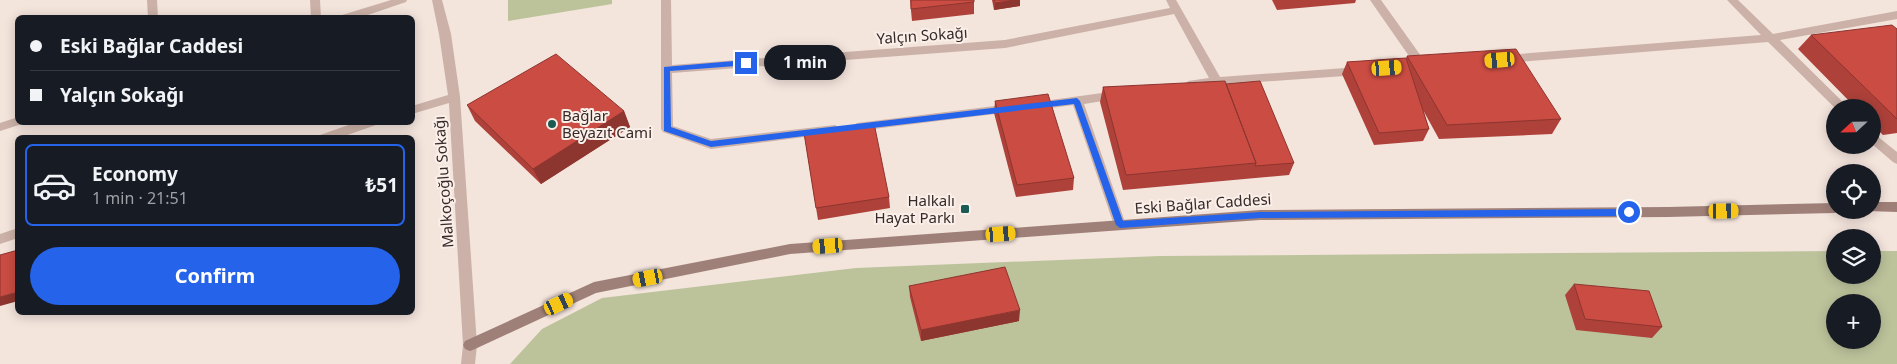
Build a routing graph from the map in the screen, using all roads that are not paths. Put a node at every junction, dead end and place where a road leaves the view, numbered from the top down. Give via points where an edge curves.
1 (152, 0) edge
2 (315, 0) edge
3 (402, 0) edge
4 (438, 0) edge
5 (666, 0) edge
6 (1375, 0) edge
7 (1732, 0) edge
8 (1173, 5) edge
9 (152, 15) edge
10 (316, 15) edge
11 (355, 15) edge
12 (1897, 15) edge
13 (1771, 38) junction
14 (1490, 60) edge
15 (1422, 66) edge
16 (667, 69) junction
17 (1375, 70) edge
18 (1217, 81) junction
19 (1180, 86) edge
20 (1133, 93) edge
21 (454, 97) junction
22 (1834, 99) edge
23 (1077, 101) junction
24 (415, 109) edge
25 (15, 122) edge
26 (363, 125) edge
27 (0, 127) edge
28 (333, 135) edge
29 (1881, 144) edge
30 (1897, 159) edge
31 (1897, 207) edge
32 (1826, 208) edge
33 (1881, 208) edge
34 (1120, 225) junction
35 (15, 234) edge
36 (0, 239) edge
37 (470, 345) junction
38 (468, 364) edge

1 - 9 street
2 - 10 street
3 - 11 street
4 - 21 street, Malkoçoğlu Sokağı
5 - 16 street
6 - 15 street
7 - 13 street
8 - 16 street, Yalçın Sokağı via 1005,44
8 - 18 street
12 - 13 street
13 - 14 street
13 - 22 street
16 - 23 street via 667,129 711,144
17 - 18 street
18 - 19 street
20 - 23 street
21 - 24 street
21 - 37 street, Malkoçoğlu Sokağı
23 - 34 street
25 - 27 street
26 - 28 street
29 - 30 street
31 - 33 main road
32 - 34 main road, Eski Bağlar Caddesi via 1260,215
34 - 37 main road, Eski Bağlar Caddesi via 790,249 594,288
35 - 36 street
37 - 38 street, Malkoçoğlu Sokağı

